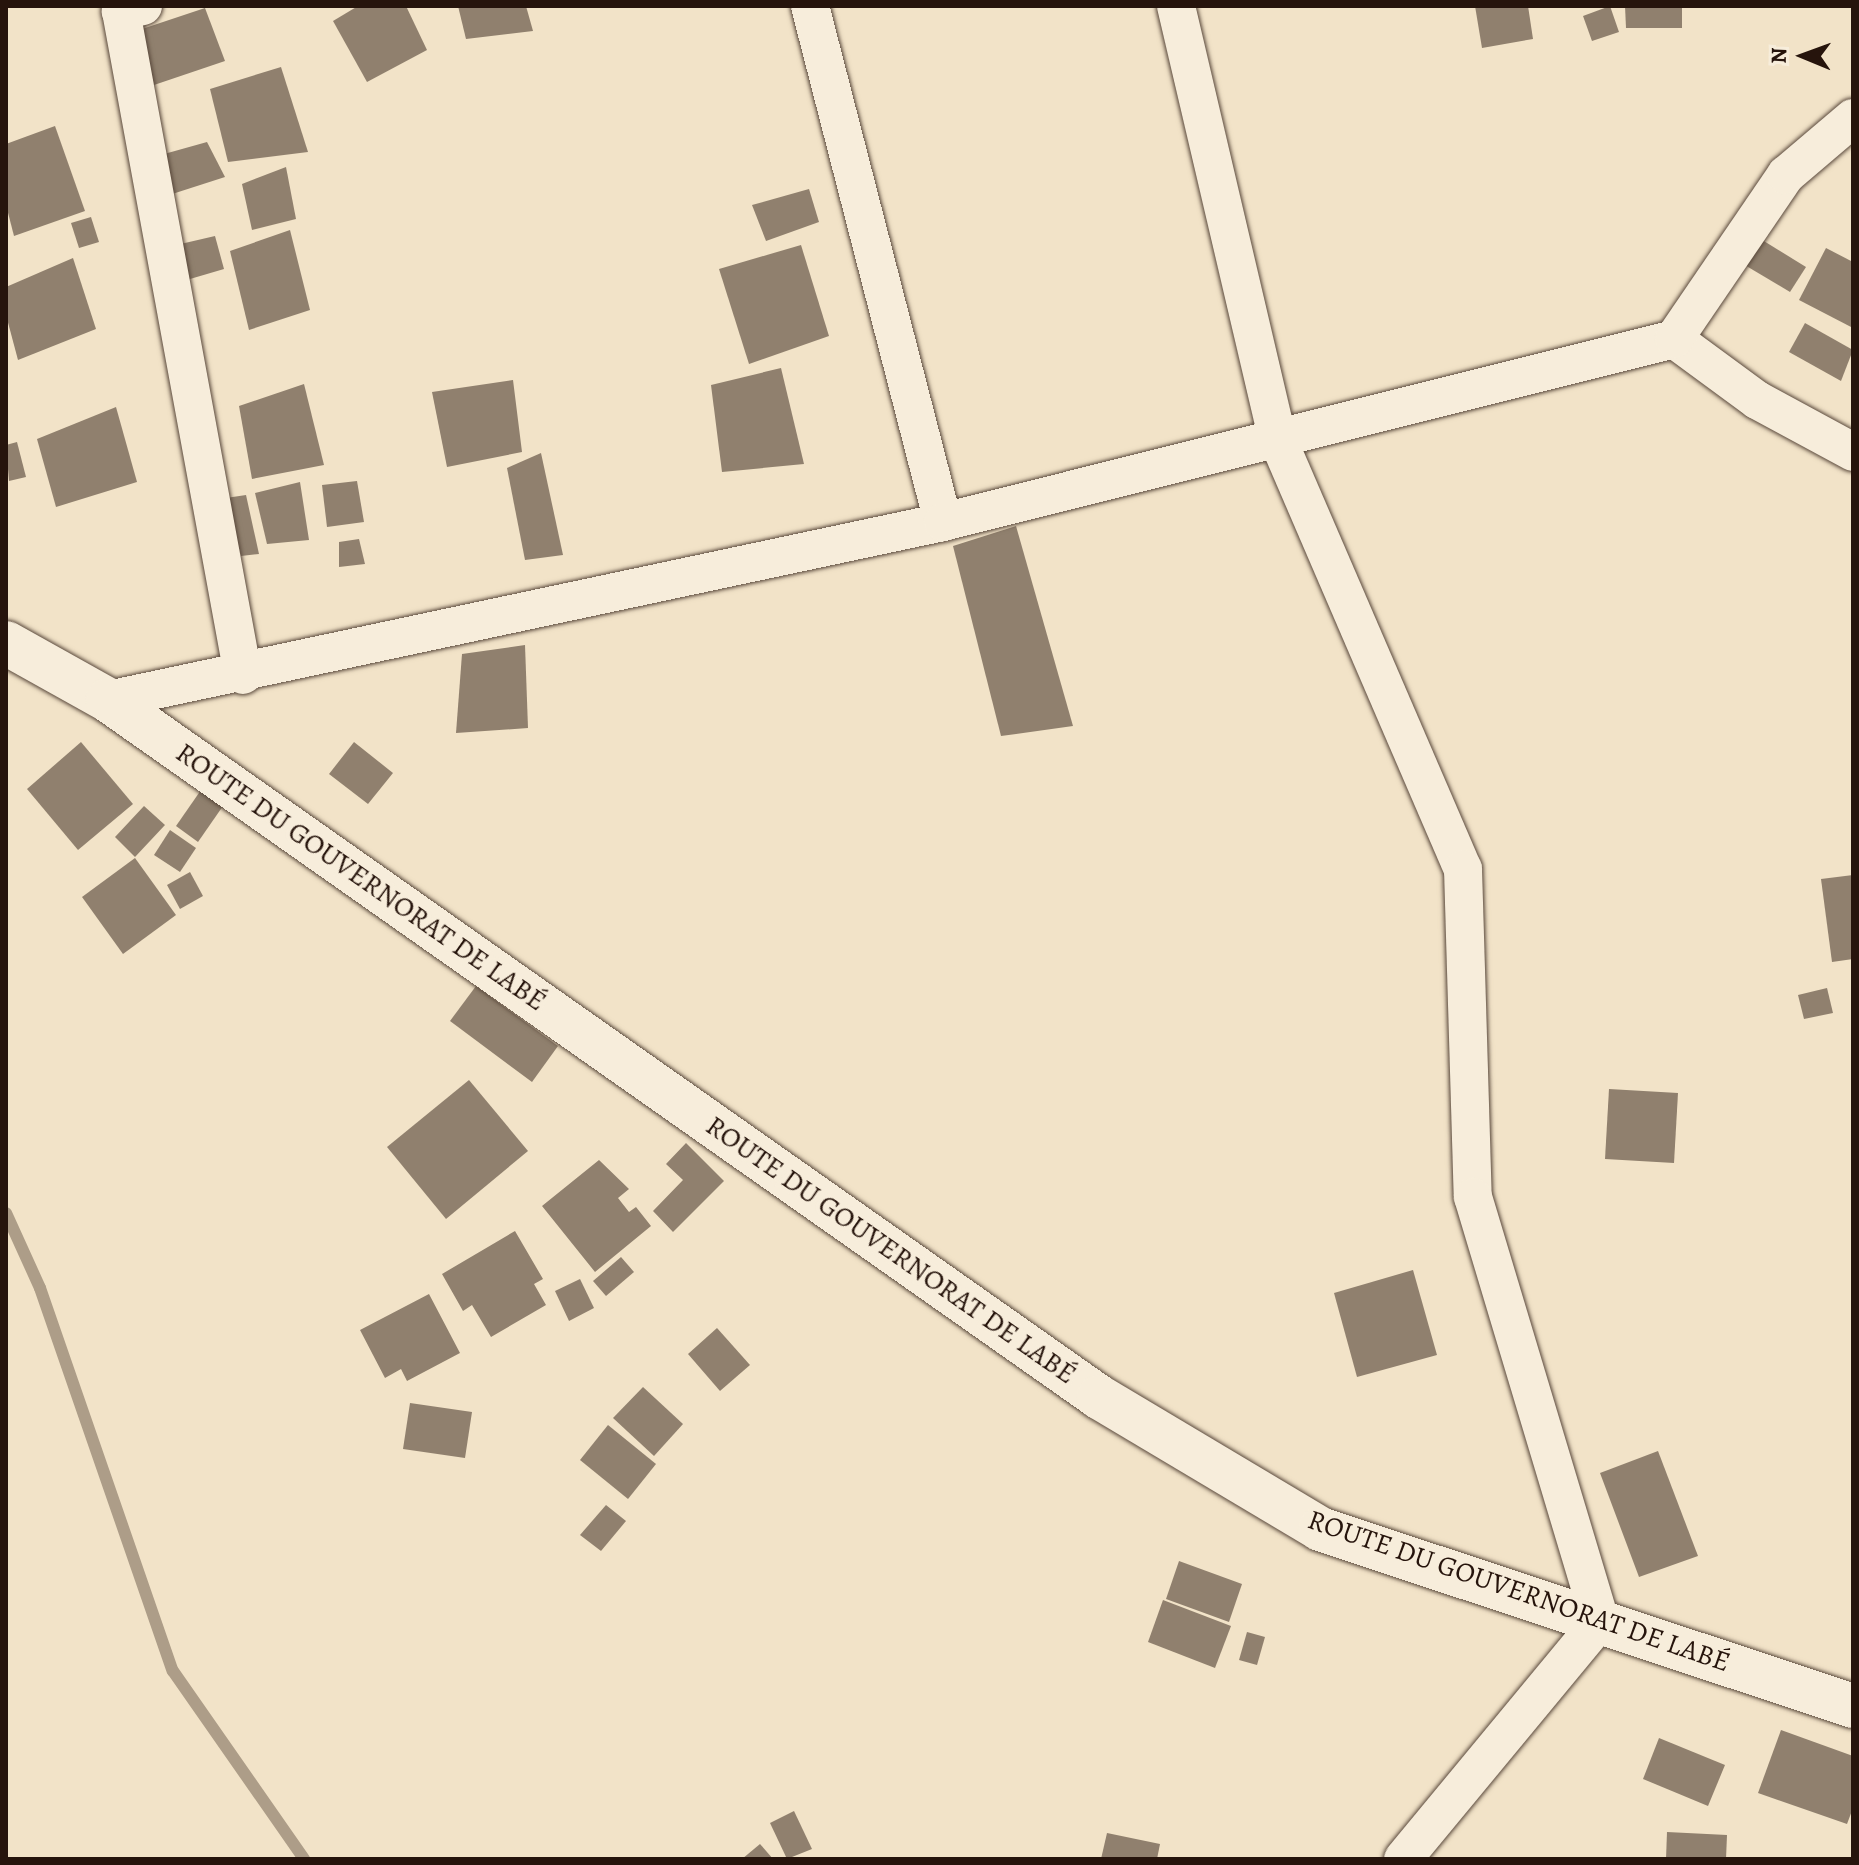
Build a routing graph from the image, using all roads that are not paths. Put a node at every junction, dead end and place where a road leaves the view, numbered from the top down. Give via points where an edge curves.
1 (143, 6) edge
2 (810, 6) edge
3 (1176, 6) edge
4 (1853, 118) edge
5 (1674, 339) junction
6 (1278, 440) junction
7 (1853, 452) edge
8 (943, 522) junction
9 (6, 643) edge
10 (243, 675) junction
11 (108, 700) junction
12 (1600, 1621) junction
13 (1853, 1706) edge
14 (1403, 1859) edge

1 - 10 street via 121,11
2 - 8 street
3 - 6 street
4 - 5 street via 1786,175
5 - 6 street
5 - 7 street via 1757,400
6 - 8 street
6 - 12 street via 1463,869 1473,1197
8 - 10 street
9 - 11 street, ROUTE DU GOUVERNORAT DE LABÉ
10 - 11 street
11 - 12 street, ROUTE DU GOUVERNORAT DE LABÉ via 1099,1397 1320,1529
12 - 13 street, ROUTE DU GOUVERNORAT DE LABÉ
12 - 14 street

